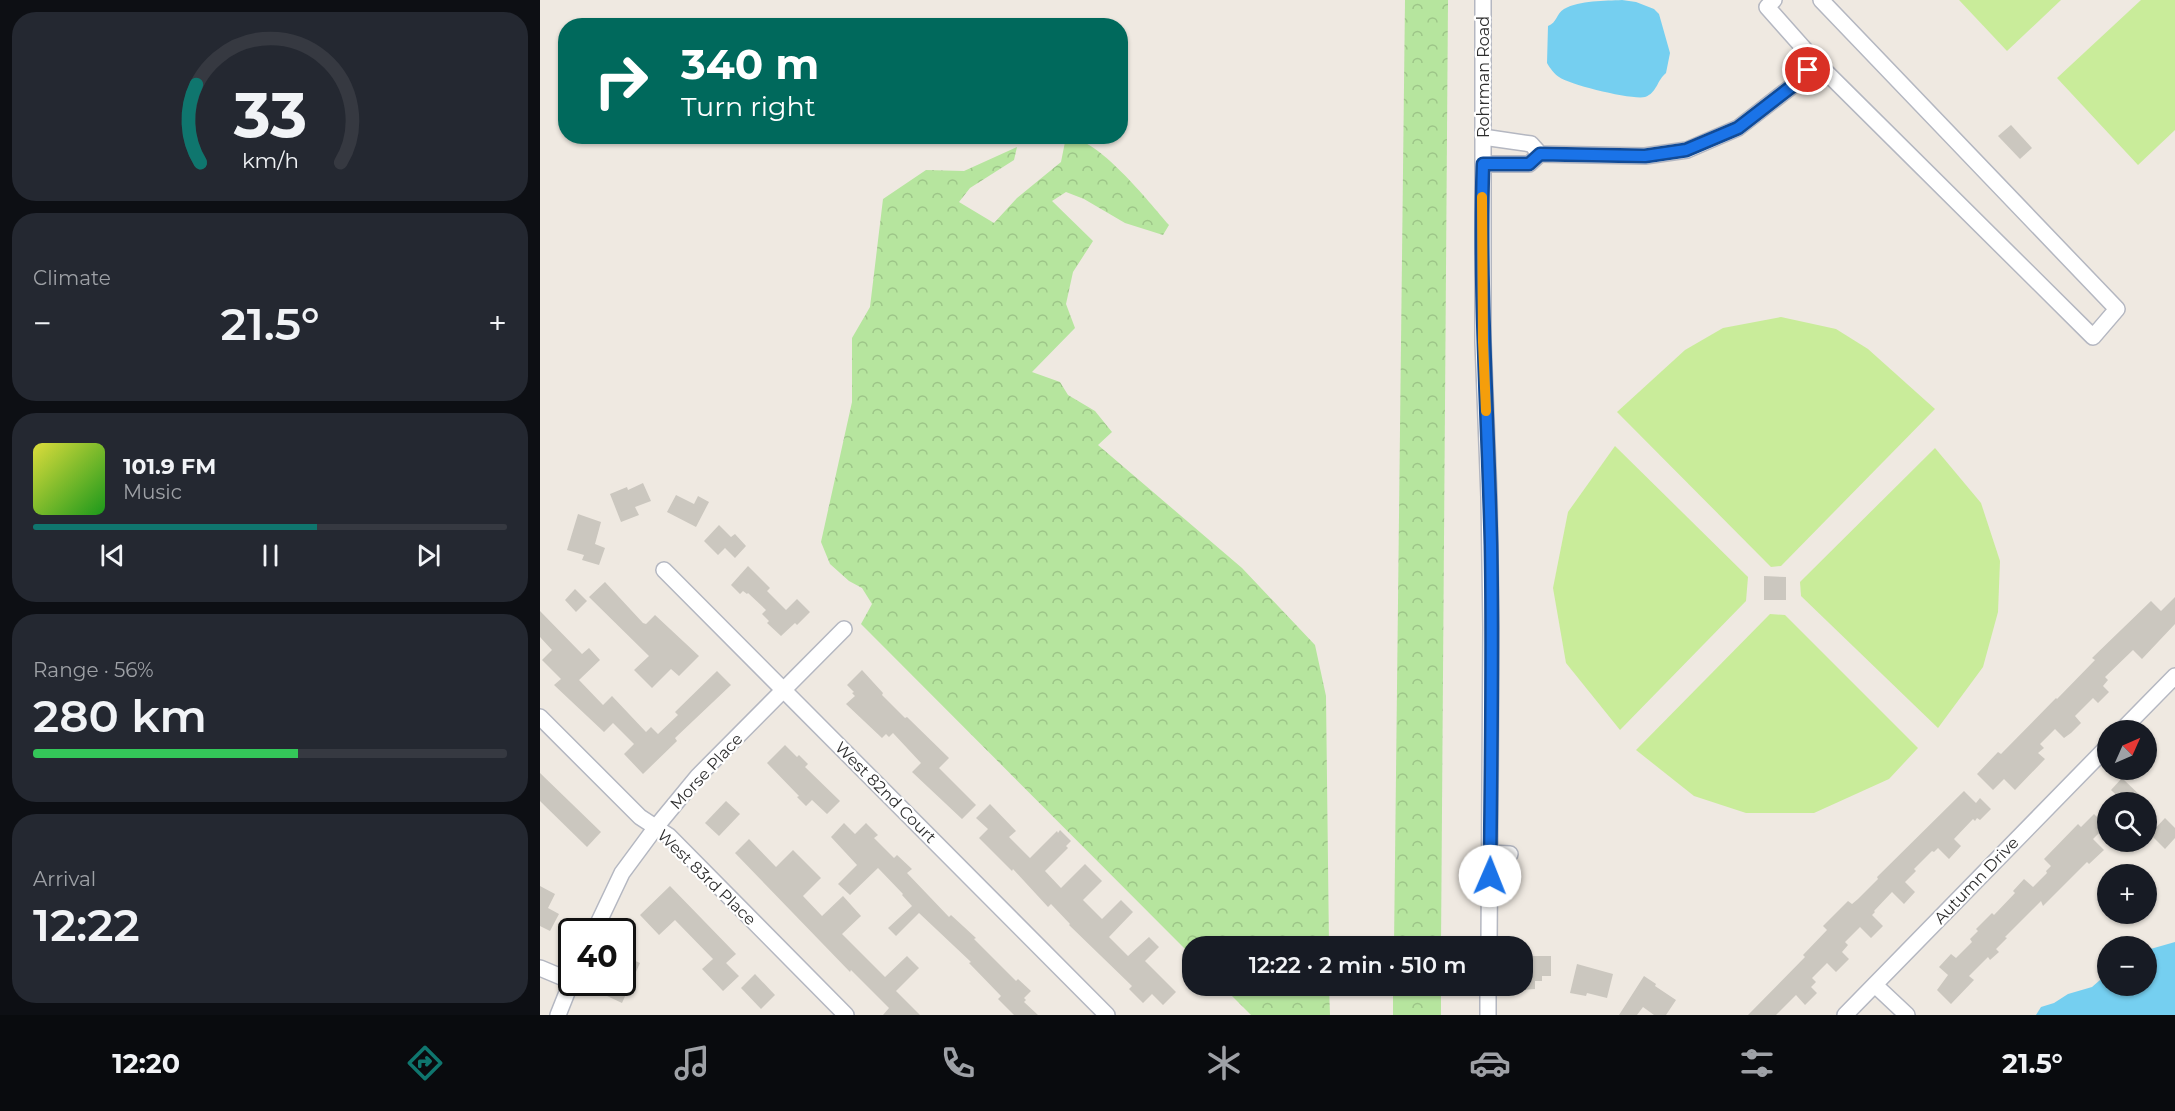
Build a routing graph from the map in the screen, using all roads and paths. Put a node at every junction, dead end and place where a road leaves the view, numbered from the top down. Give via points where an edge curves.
1 (1484, 0) edge
2 (1774, 0) edge
3 (1821, 0) edge
4 (1815, 61) junction
5 (1483, 137) junction
6 (1540, 154) junction
7 (1483, 164) junction
8 (664, 570) dead end
9 (844, 629) dead end
10 (2175, 676) edge
11 (785, 690) junction
12 (540, 717) edge
13 (2132, 720) edge
14 (2097, 757) edge
15 (656, 827) junction
16 (1490, 853) junction
17 (1510, 854) dead end
18 (601, 918) edge
19 (1489, 936) edge
20 (540, 968) edge
21 (558, 975) edge
22 (1875, 985) junction
23 (565, 996) edge
24 (1488, 996) edge
25 (558, 1015) edge
26 (846, 1015) edge
27 (1107, 1015) edge
28 (1488, 1015) edge
29 (1845, 1015) edge
30 (1907, 1015) edge

1 - 5 street, Rohrman Road
2 - 4 street via 1767,7
3 - 4 street via 2117,309 2093,337
4 - 6 street via 1800,80 1738,128 1686,150 1645,156
5 - 6 street via 1531,144
5 - 7 street, Rohrman Road
6 - 7 street via 1529,164
7 - 16 street, Rohrman Road via 1483,342 1491,627
8 - 11 street, West 82nd Court
9 - 11 street, Morse Place
10 - 13 street
11 - 15 street, Morse Place via 698,776
11 - 27 street, West 82nd Court
12 - 15 street, West 83rd Place via 639,817
14 - 22 street, Autumn Drive
15 - 18 street, Morse Place via 622,873
15 - 26 street, West 83rd Place
16 - 17 street
16 - 19 street, Rohrman Road
20 - 21 street
22 - 29 street, Autumn Drive
22 - 30 street
23 - 25 street
24 - 28 street

